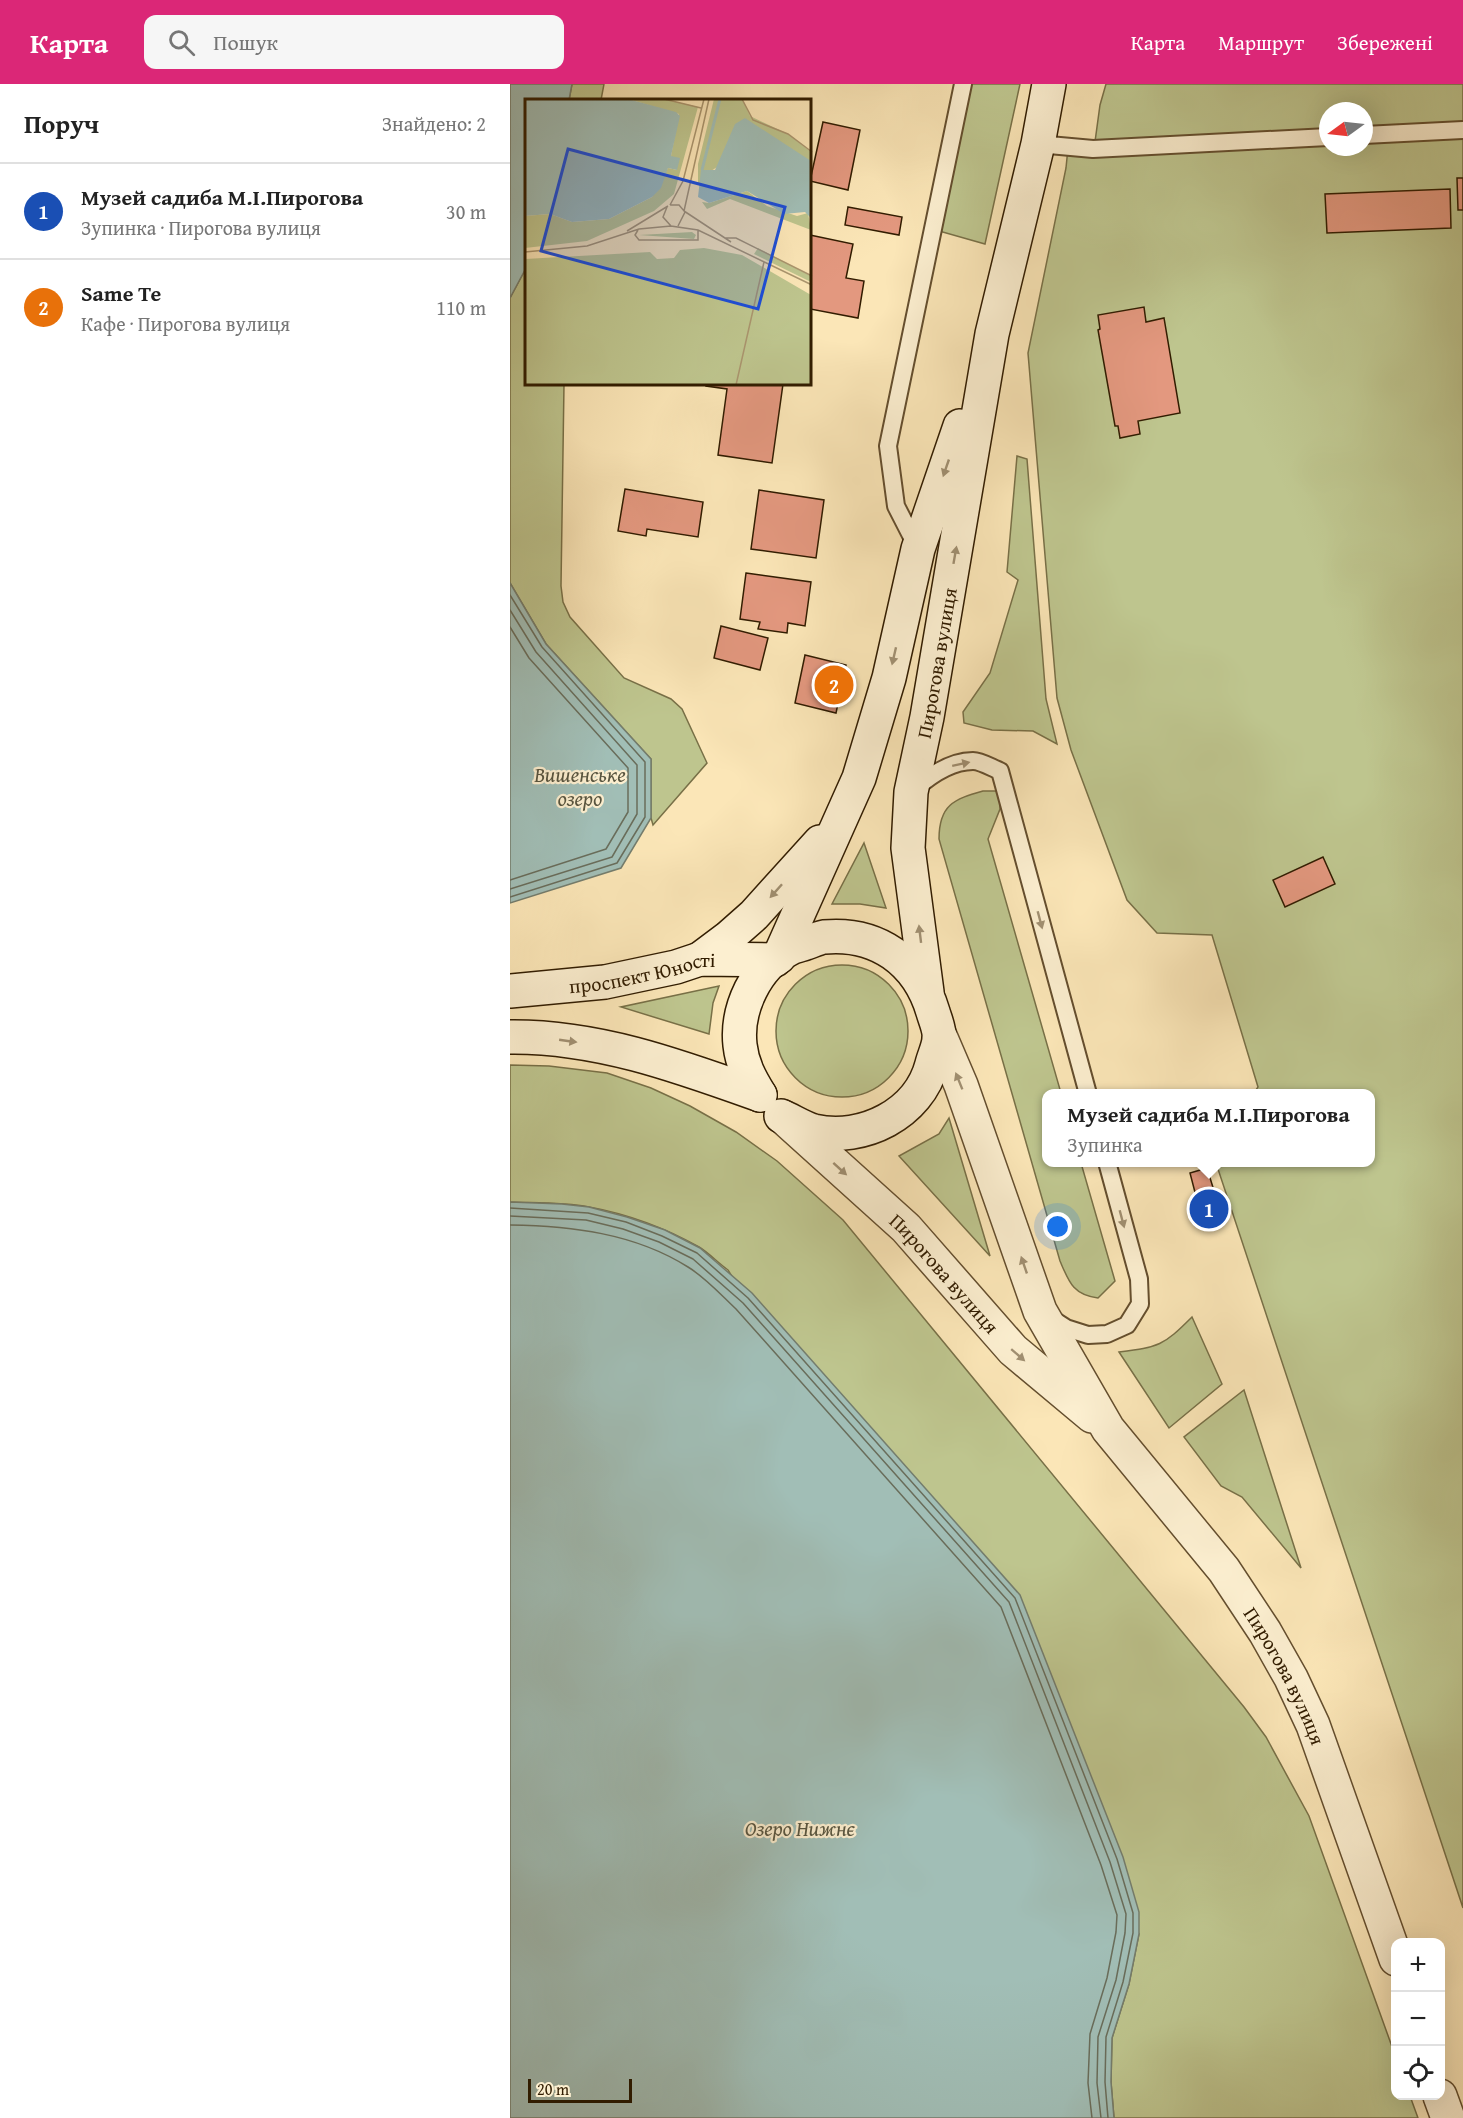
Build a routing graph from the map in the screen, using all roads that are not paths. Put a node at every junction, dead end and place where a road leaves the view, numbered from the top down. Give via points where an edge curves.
1 (963, 84) edge
2 (1049, 84) edge
3 (1463, 129) edge
4 (1373, 134) edge
5 (1319, 137) edge
6 (1038, 144) junction
7 (992, 334) junction
8 (918, 549) junction
9 (911, 792) junction
10 (843, 816) junction
11 (700, 959) junction
12 (777, 959) junction
13 (510, 991) edge
14 (927, 992) junction
15 (940, 1036) junction
16 (510, 1037) edge
17 (1087, 1089) edge
18 (770, 1105) junction
19 (1108, 1167) edge
20 (1040, 1311) junction
21 (1108, 1429) junction
22 (1391, 1948) edge
23 (1441, 2100) edge
24 (1448, 2118) edge

1 - 8 lane via 888,446 896,506
2 - 6 main road, Пирогова вулиця
3 - 4 lane
5 - 6 lane via 1094,149
6 - 7 main road, Пирогова вулиця
7 -> 8 main road, Пирогова вулиця
9 -> 7 main road, Пирогова вулиця
8 -> 10 main road, Пирогова вулиця via 888,678 859,778
14 -> 9 main road, Пирогова вулиця via 908,848
9 -> 17 lane via 932,774 950,766 974,761 1000,771
10 -> 11 main road via 754,915
10 - 12 main road, Пирогова вулиця
11 - 12 main road, проспект Юності
11 - 13 main road, проспект Юності via 605,982
12 - 14 main road via 789,949 822,937 857,938 890,950 916,974
12 - 18 main road via 766,967 750,990 741,1016 740,1044 746,1071
14 - 15 main road
15 - 18 main road via 929,1074 916,1094 882,1124 848,1134 813,1131
20 -> 15 main road, Пирогова вулиця
16 -> 18 main road via 609,1048 664,1063
18 -> 21 main road, Пирогова вулиця via 906,1228 1012,1350
19 -> 20 lane via 1138,1280 1140,1304 1127,1325 1107,1334 1088,1335 1066,1328
20 - 21 main road, Пирогова вулиця
21 - 22 main road, Пирогова вулиця via 1224,1570 1291,1678 1313,1725
23 - 24 main road

